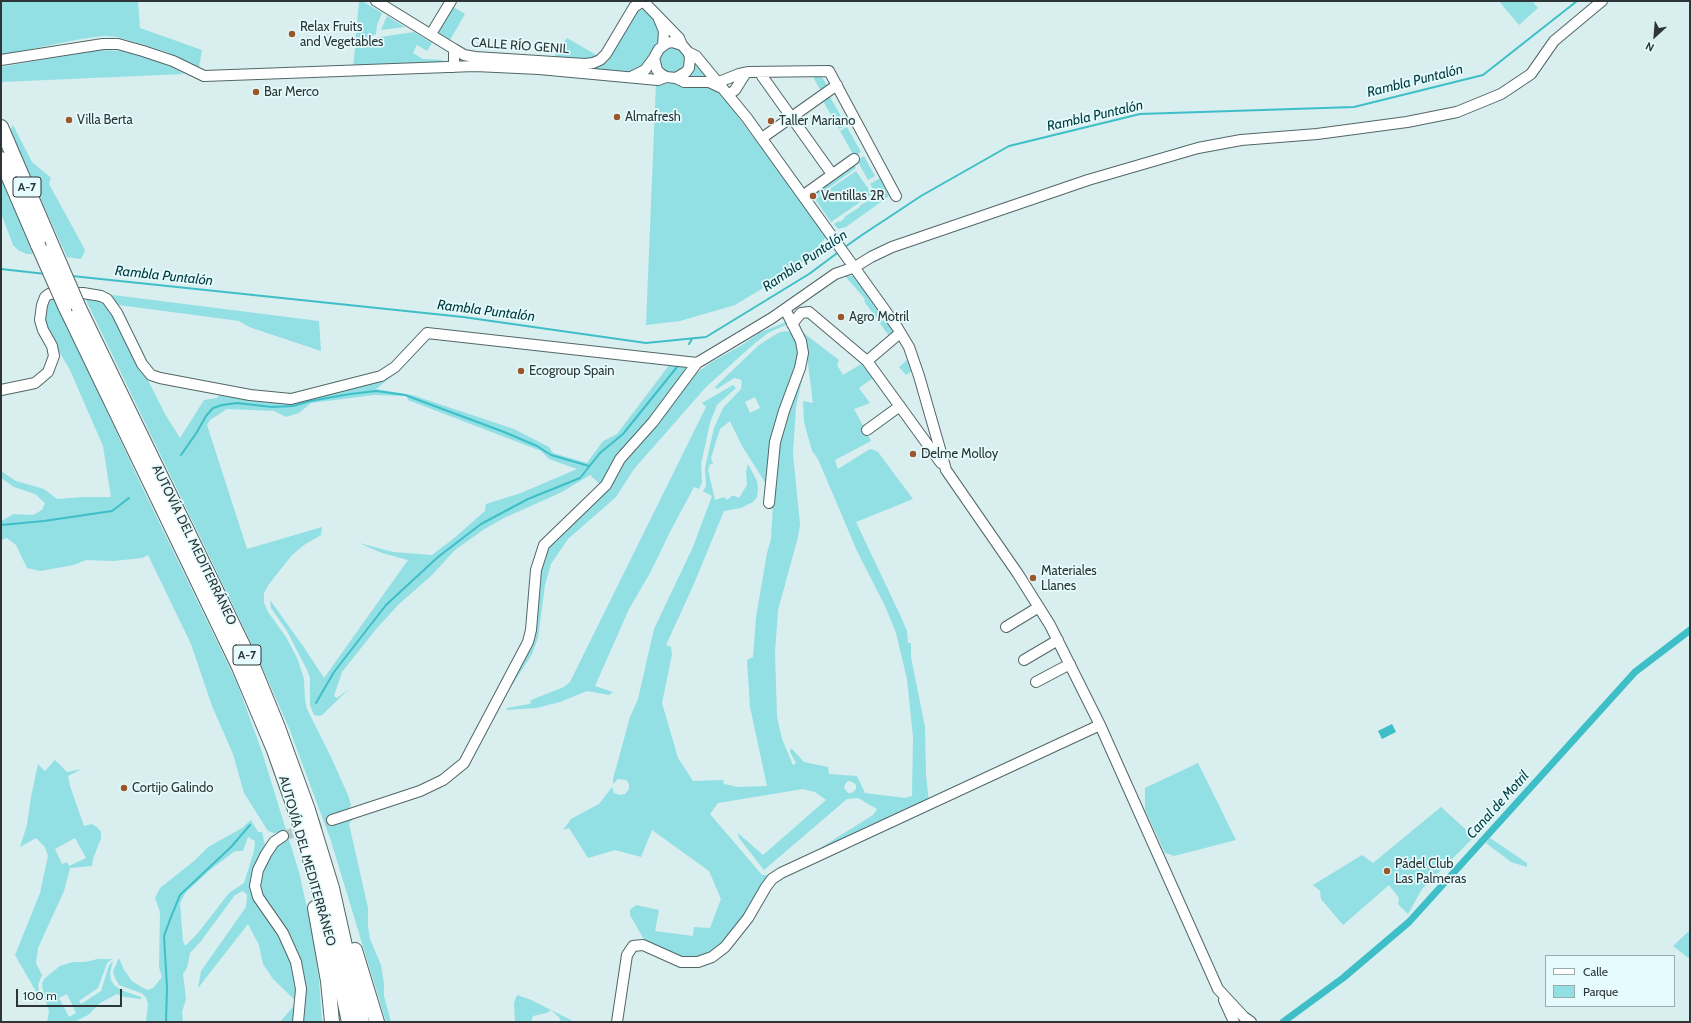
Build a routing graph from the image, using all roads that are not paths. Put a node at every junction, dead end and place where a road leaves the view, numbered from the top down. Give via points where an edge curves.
1 (376, 1) edge
2 (451, 1) edge
3 (643, 1) edge
4 (1602, 1) edge
5 (659, 19) junction
6 (431, 34) junction
7 (663, 45) junction
8 (685, 48) junction
9 (454, 49) junction
10 (654, 58) junction
11 (1, 60) edge
12 (454, 67) junction
13 (585, 68) junction
14 (747, 73) junction
15 (762, 76) dead end
16 (631, 77) junction
17 (671, 78) junction
18 (837, 85) junction
19 (723, 89) junction
20 (792, 117) junction
21 (1, 127) edge
22 (762, 138) junction
23 (1, 159) edge
24 (854, 159) dead end
25 (832, 174) junction
26 (808, 192) dead end
27 (896, 196) dead end
28 (854, 265) junction
29 (785, 309) junction
30 (792, 324) junction
31 (900, 333) junction
32 (867, 361) junction
33 (697, 363) junction
34 (1, 390) edge
35 (900, 406) junction
36 (867, 430) dead end
37 (946, 470) junction
38 (769, 503) dead end
39 (1039, 607) junction
40 (1006, 627) dead end
41 (1058, 640) junction
42 (1024, 660) dead end
43 (1070, 664) junction
44 (1036, 682) dead end
45 (1100, 725) junction
46 (298, 818) junction
47 (332, 820) tunnel mouth
48 (283, 836) tunnel mouth
49 (332, 888) junction
50 (1218, 989) junction
51 (298, 1022) edge
52 (332, 1022) edge
53 (349, 1022) edge
54 (362, 1022) edge
55 (377, 1022) edge
56 (617, 1022) edge
57 (1234, 1022) edge
58 (1251, 1022) edge

1 - 6 street, CALLE RÍO GENIL
2 - 6 street
3 - 5 street
3 - 13 street, CALLE RÍO GENIL via 634,7 606,54
4 - 28 street via 1554,41 1531,74 1501,94 1457,112 1407,122 1317,134 1241,140 1198,148 1088,180 960,222 892,246
5 - 7 street via 664,31
5 - 8 street via 679,38
6 - 9 street, CALLE RÍO GENIL
7 - 8 street via 672,42
7 - 10 street
8 - 17 street via 690,57 689,68 686,72
8 - 19 street via 696,56
9 - 12 street
9 - 13 street, CALLE RÍO GENIL via 464,55 475,57
10 - 16 street via 645,70
10 - 17 street via 657,70
11 - 12 street via 103,44 118,44 173,61 204,76
12 - 13 street
13 - 16 street
14 - 18 street via 829,71
14 - 19 street via 739,74
14 - 19 street via 735,90
15 - 20 street
16 - 17 street via 658,80
17 - 19 street via 684,82 709,82
18 - 20 street
18 - 27 street
19 - 22 street
20 - 22 street
20 - 25 street
21 - 49 highway, AUTOVÍA DEL MEDITERRÁNEO / A-7, bridge via 79,308 252,664 293,766
22 - 28 street
23 - 46 highway, AUTOVÍA DEL MEDITERRÁNEO / A-7, bridge via 65,306 239,667 274,750
24 - 25 street
25 - 26 street
28 - 29 street via 835,274
28 - 31 street
29 - 30 street
29 - 33 street
30 - 32 street via 801,313 809,312
30 - 38 street via 801,341 803,353 776,442
31 - 32 street
31 - 37 street via 909,348 919,376
32 - 35 street
33 - 34 street via 427,333 395,367 381,376 291,398 250,395 151,375 142,364 117,313 107,299 83,293 49,294 42,305 40,320 54,356 48,372 35,383
33 - 47 street via 653,422 620,459 606,485 544,545 536,570 528,642 464,763 443,780 420,791
35 - 36 street
35 - 37 street
37 - 39 street
39 - 40 street
39 - 41 street
41 - 42 street
41 - 43 street
43 - 44 street
43 - 45 street
45 - 50 street
45 - 56 street via 781,872 766,887 748,918 725,947 712,957 698,962 681,962 644,946 632,946 627,955
46 - 52 highway via 298,837 315,910 328,981
46 - 53 highway, AUTOVÍA DEL MEDITERRÁNEO / A-7 via 324,910
48 - 51 street via 274,842 266,854 258,870 255,886 258,897 283,933 296,962 301,988
49 - 54 highway, AUTOVÍA DEL MEDITERRÁNEO / A-7
49 - 55 highway via 345,916
50 - 57 street
50 - 58 street

